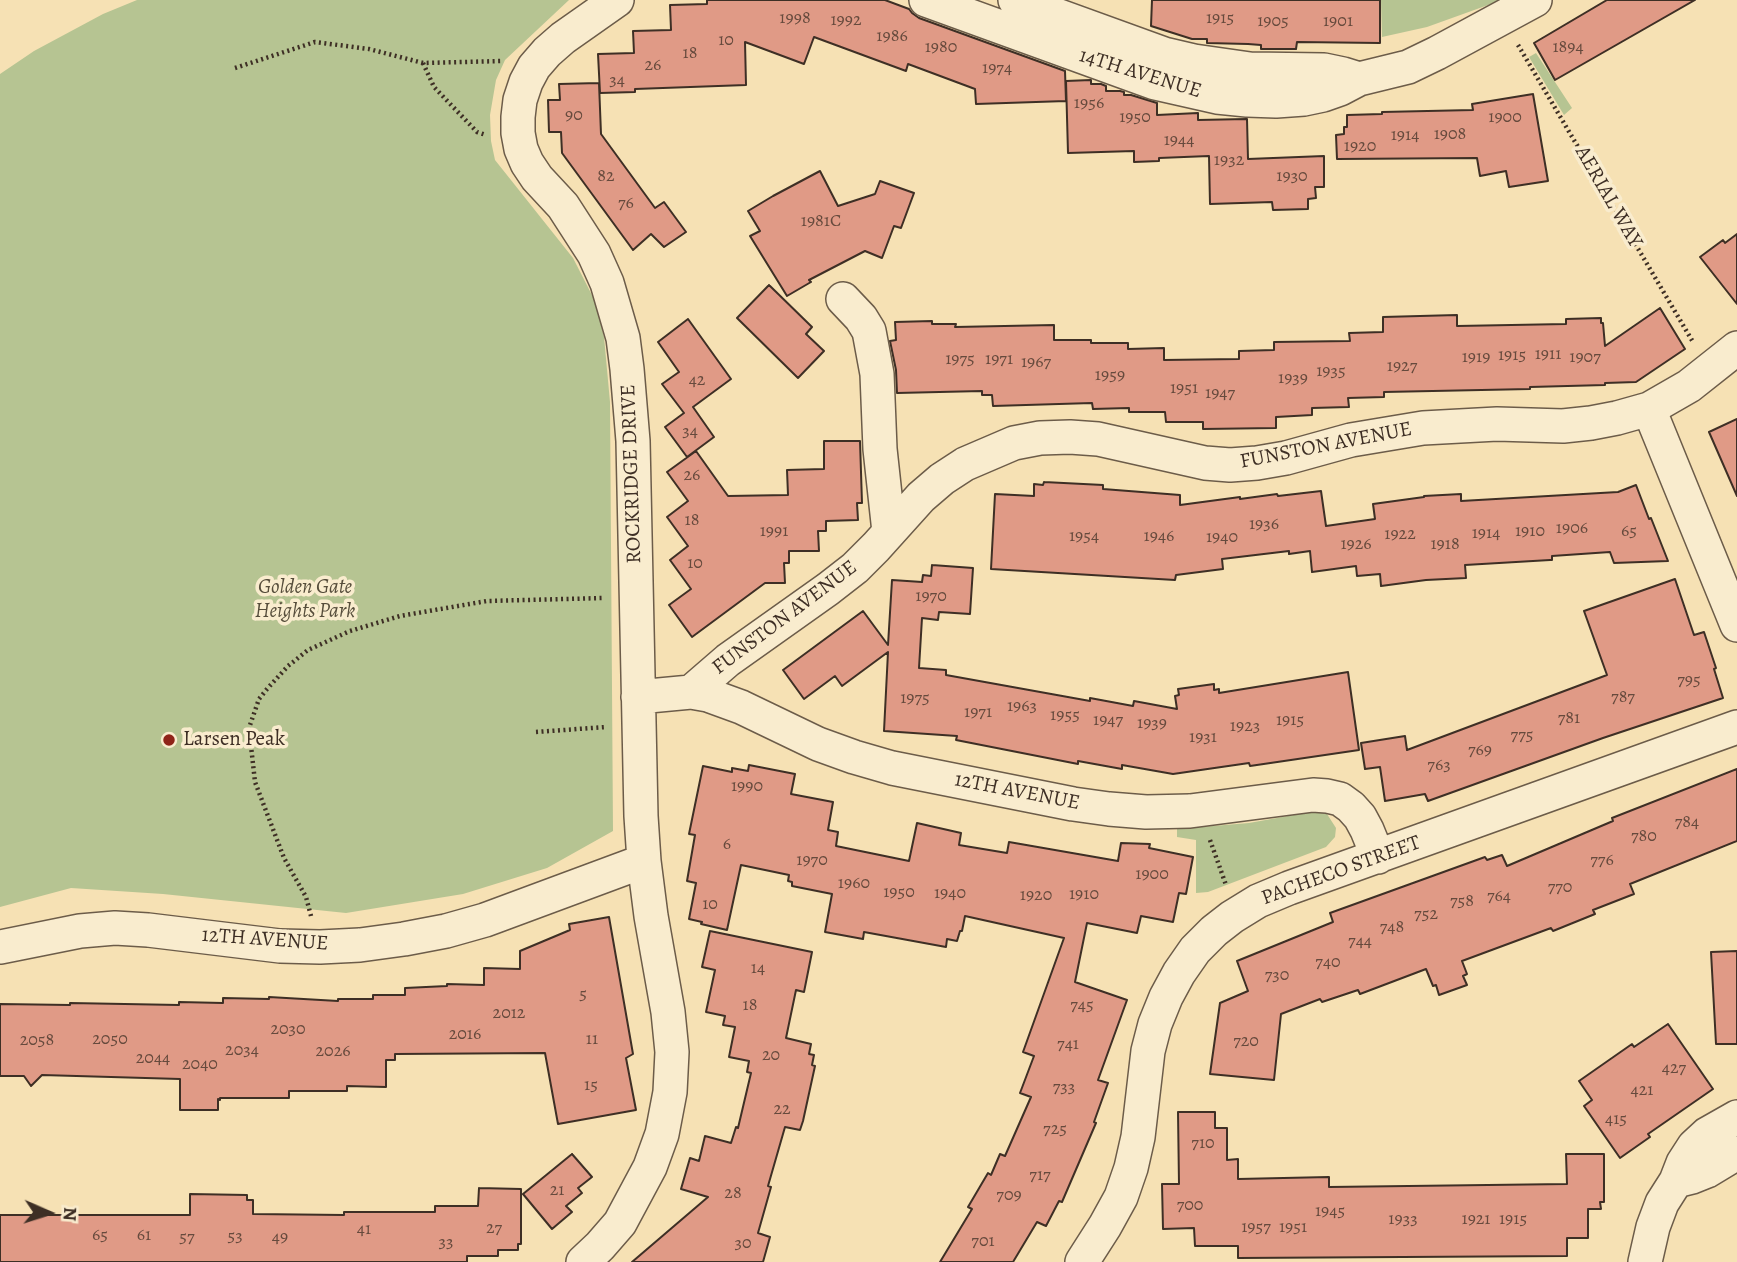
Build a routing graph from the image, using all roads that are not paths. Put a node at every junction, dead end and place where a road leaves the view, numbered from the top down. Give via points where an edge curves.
1 (617, 0) edge
2 (926, 0) edge
3 (1015, 0) edge
4 (1535, 0) edge
5 (1359, 79) junction
6 (843, 299) dead end
7 (1737, 348) edge
8 (1649, 409) junction
9 (889, 532) junction
10 (1737, 625) edge
11 (691, 692) junction
12 (638, 711) junction
13 (1737, 727) edge
14 (1378, 856) junction
15 (644, 861) junction
16 (0, 947) edge
17 (1737, 1117) edge
18 (1737, 1153) edge
19 (1676, 1181) junction
20 (583, 1262) edge
21 (1082, 1262) edge
22 (1646, 1262) edge

1 - 12 street, ROCKRIDGE DRIVE via 563,38 534,67 520,100 519,133 532,171 563,206 594,254 621,328 633,441
2 - 5 street, 14TH AVENUE via 1156,83 1217,97 1304,99
3 - 5 street, 14TH AVENUE via 1194,61 1250,69 1324,70
4 - 5 street, 14TH AVENUE via 1408,67
6 - 9 street via 869,331 877,374
7 - 8 street, FUNSTON AVENUE via 1689,386
8 - 9 street, FUNSTON AVENUE via 1563,426 1423,428 1351,440 1286,458 1230,465 1098,439 1040,438 1014,443 965,464 931,488
8 - 10 street
9 - 11 street, FUNSTON AVENUE via 855,568
11 - 12 street, 12TH AVENUE
11 - 14 street, 12TH AVENUE via 741,707 854,757 1073,804 1190,811 1313,795 1340,799 1360,817
12 - 15 street, ROCKRIDGE DRIVE
13 - 14 street, PACHECO STREET
14 - 21 street, PACHECO STREET via 1258,901 1195,950 1155,1024 1138,1138 1121,1197
15 - 16 street, 12TH AVENUE via 485,920 360,945 280,946 115,928
15 - 20 street, ROCKRIDGE DRIVE via 668,1012 670,1092 662,1134 634,1200 620,1223
17 - 19 street via 1694,1146
18 - 19 street via 1707,1171
19 - 22 street via 1653,1227

